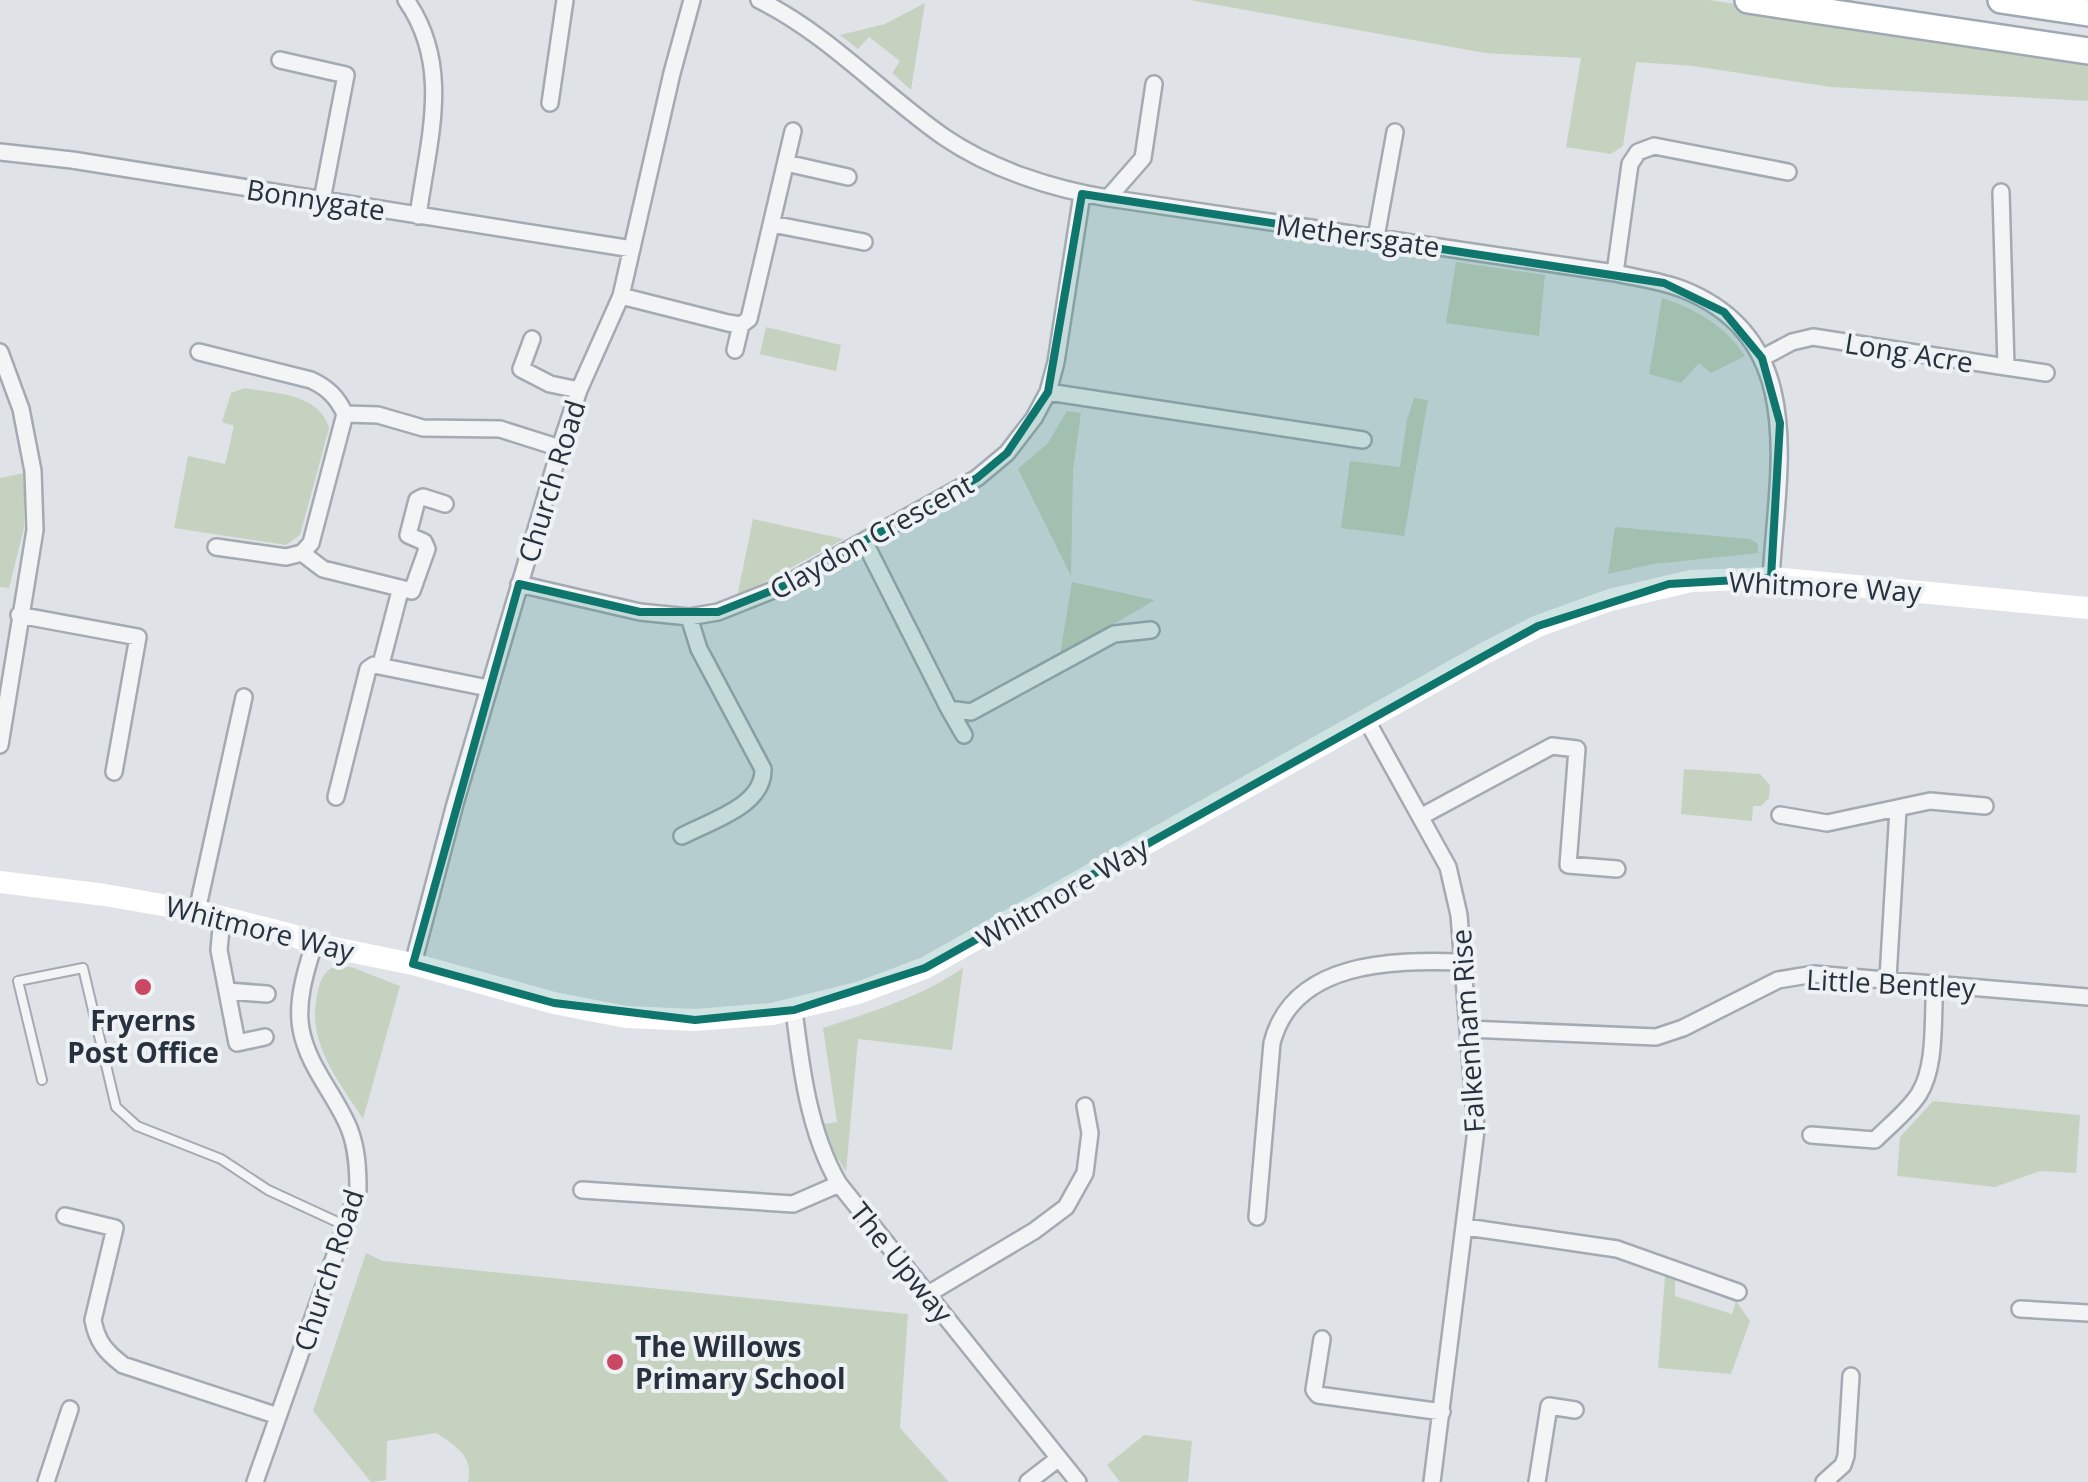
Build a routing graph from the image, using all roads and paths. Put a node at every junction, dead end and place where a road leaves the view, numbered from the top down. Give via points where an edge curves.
1 (406, 0) edge
2 (566, 0) edge
3 (692, 0) edge
4 (759, 0) edge
5 (1748, 0) edge
6 (2001, 0) edge
7 (2088, 13) edge
8 (2088, 50) edge
9 (280, 60) dead end
10 (1154, 84) dead end
11 (550, 103) dead end
12 (793, 130) dead end
13 (1395, 132) dead end
14 (0, 152) edge
15 (786, 163) junction
16 (1788, 172) dead end
17 (848, 177) dead end
18 (2001, 192) dead end
19 (1082, 194) junction
20 (1108, 198) junction
21 (322, 200) junction
22 (418, 216) junction
23 (772, 224) junction
24 (1376, 237) junction
25 (864, 242) dead end
26 (632, 249) junction
27 (1615, 273) junction
28 (621, 296) junction
29 (740, 325) junction
30 (532, 339) dead end
31 (735, 350) dead end
32 (0, 352) edge
33 (200, 352) dead end
34 (1762, 358) junction
35 (2006, 367) junction
36 (2046, 373) dead end
37 (579, 390) junction
38 (1048, 392) junction
39 (346, 414) junction
40 (1364, 440) dead end
41 (560, 448) junction
42 (444, 504) dead end
43 (864, 541) junction
44 (216, 548) dead end
45 (302, 554) junction
46 (1771, 578) junction
47 (519, 584) junction
48 (400, 590) junction
49 (2088, 608) edge
50 (19, 614) junction
51 (688, 617) junction
52 (1151, 630) dead end
53 (381, 664) junction
54 (488, 688) junction
55 (244, 697) dead end
56 (3, 706) edge
57 (950, 709) junction
58 (1366, 720) junction
59 (964, 734) dead end
60 (0, 745) edge
61 (114, 772) dead end
62 (336, 797) dead end
63 (1985, 806) dead end
64 (1898, 810) junction
65 (1422, 816) junction
66 (1780, 816) dead end
67 (682, 836) dead end
68 (1617, 870) dead end
69 (0, 882) edge
70 (197, 911) junction
71 (222, 917) junction
72 (314, 944) junction
73 (1462, 962) junction
74 (413, 964) junction
75 (1888, 978) junction
76 (1934, 984) junction
77 (228, 992) junction
78 (266, 994) dead end
79 (2088, 997) edge
80 (794, 1010) junction
81 (1468, 1029) junction
82 (265, 1037) dead end
83 (42, 1080) dead end
84 (1085, 1106) dead end
85 (1811, 1134) dead end
86 (840, 1184) junction
87 (582, 1190) dead end
88 (65, 1216) dead end
89 (1257, 1218) dead end
90 (346, 1226) junction
91 (1466, 1227) junction
92 (1738, 1292) dead end
93 (928, 1294) junction
94 (2020, 1309) dead end
95 (2088, 1313) edge
96 (1322, 1340) dead end
97 (1852, 1376) dead end
98 (70, 1409) dead end
99 (1576, 1410) dead end
100 (1442, 1412) junction
101 (278, 1416) junction
102 (1058, 1458) junction
103 (46, 1482) edge
104 (255, 1482) edge
105 (1028, 1482) edge
106 (1078, 1482) edge
107 (1432, 1482) edge
108 (1537, 1482) edge
109 (1824, 1482) edge

1 - 22 street via 424,30 434,70
2 - 11 street
3 - 26 street, Church Road
4 - 19 street, Methersgate via 792,18 960,148
5 - 8 main road
6 - 7 main road
9 - 21 street via 346,75
10 - 20 street via 1142,158
12 - 15 street
13 - 24 street
14 - 21 street, Bonnygate
15 - 17 street
15 - 23 street
16 - 27 street via 1645,148 1630,164
18 - 35 street, Long Acre
19 - 20 street, Methersgate
19 - 38 street, Claydon Crescent
20 - 24 street, Methersgate
21 - 22 street, Bonnygate
22 - 26 street, Bonnygate
23 - 25 street
23 - 29 street via 752,314
24 - 27 street, Methersgate
26 - 28 street, Church Road
27 - 34 street, Methersgate via 1709,302 1738,324
28 - 29 street
28 - 37 street, Church Road
29 - 31 street
30 - 37 street via 521,369
32 - 50 street via 21,409 33,471 36,530
33 - 39 street via 310,380 326,388
34 - 35 street, Long Acre via 1813,337
34 - 46 street, Methersgate via 1780,423
35 - 36 street
37 - 41 street, Church Road
38 - 40 street
38 - 43 street, Claydon Crescent via 1007,452 977,478
39 - 41 street via 423,428 515,431
39 - 45 street via 311,543
41 - 47 street, Church Road
42 - 48 street via 417,500 408,536 427,549 415,589
43 - 51 street, Claydon Crescent via 749,602
43 - 57 street
44 - 45 street
45 - 48 street via 323,570
46 - 49 street, Whitmore Way
46 - 58 street, Whitmore Way via 1690,580 1610,600 1538,626
47 - 51 street, Claydon Crescent
47 - 54 street, Church Road
48 - 53 street
50 - 56 street
50 - 61 street via 138,636
51 - 67 street via 763,780 750,800
52 - 57 street via 1114,634 971,712
53 - 54 street
53 - 62 street via 368,669
54 - 74 street, Church Road
55 - 70 street
56 - 60 street
57 - 59 street
58 - 65 street, Falkenham Rise
58 - 80 street, Whitmore Way via 940,960
63 - 64 street via 1930,801
64 - 66 street via 1828,823
64 - 75 street
65 - 68 street via 1552,746 1578,750 1568,865
65 - 73 street, Falkenham Rise via 1456,892
69 - 70 street, Whitmore Way
70 - 71 street, Whitmore Way
71 - 72 street, Whitmore Way
71 - 77 street via 218,950
72 - 74 street, Whitmore Way
72 - 90 street, Church Road via 300,1026 356,1153 358,1190
73 - 81 street, Falkenham Rise
73 - 89 street via 1410,961 1349,971 1294,1000 1272,1043
74 - 80 street, Whitmore Way via 626,1017 712,1020
75 - 76 street, Little Bentley
75 - 81 street, Little Bentley via 1814,974 1778,980 1656,1037
76 - 79 street, Little Bentley
76 - 85 street via 1928,1072 1910,1106 1875,1140
77 - 78 street
77 - 82 street via 238,1043
80 - 86 street, The Upway via 817,1134
81 - 91 street, Falkenham Rise via 1476,1130
83 - 90 lane via 18,981 82,968 124,1117 221,1159 268,1190
84 - 93 street via 1085,1173 1066,1206
86 - 87 street via 792,1204
86 - 93 street, The Upway
88 - 101 street via 115,1228 94,1320 105,1352 122,1366
90 - 101 street, Church Road
91 - 92 street via 1617,1249
91 - 100 street, Falkenham Rise
93 - 102 street, The Upway
94 - 95 street
96 - 100 street via 1318,1395
97 - 109 street via 1846,1456
98 - 103 street
99 - 108 street via 1549,1406
100 - 107 street, Falkenham Rise
101 - 104 street, Church Road
102 - 105 street
102 - 106 street, The Upway

